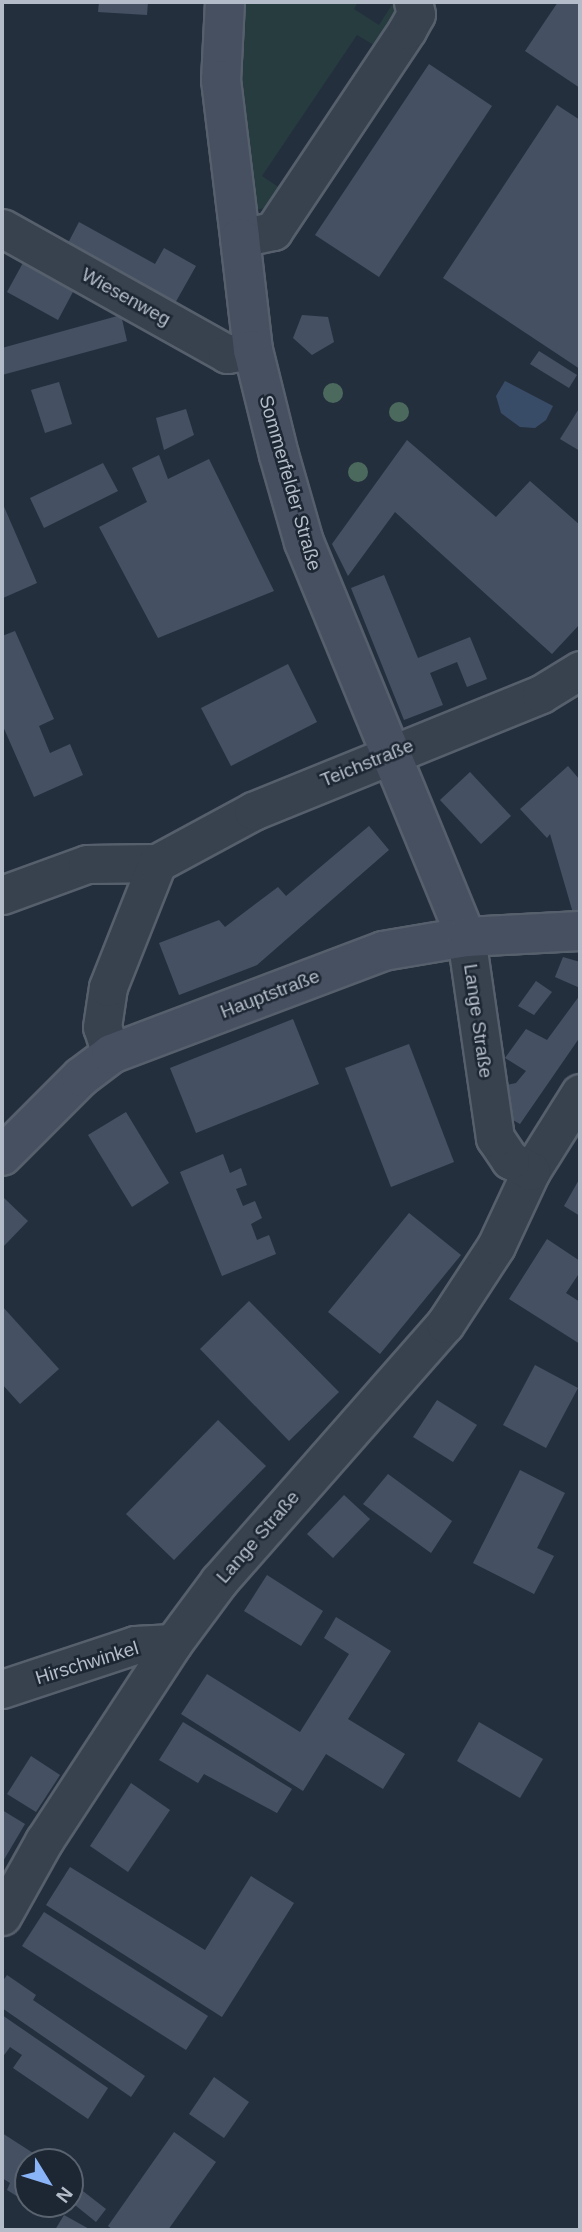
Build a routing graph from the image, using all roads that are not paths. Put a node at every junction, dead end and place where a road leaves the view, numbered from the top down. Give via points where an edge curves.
1 (226, 2) edge
2 (413, 2) edge
3 (2, 228) edge
4 (240, 237) junction
5 (253, 350) junction
6 (580, 670) edge
7 (393, 753) junction
8 (156, 863) junction
9 (2, 895) edge
10 (580, 931) edge
11 (466, 937) junction
12 (111, 1054) junction
13 (580, 1093) edge
14 (2, 1156) edge
15 (531, 1171) junction
16 (173, 1643) junction
17 (2, 1689) edge
18 (2, 1916) edge

1 - 4 street, Sommerfelder Straße via 221,80
2 - 4 street via 416,14 407,30 273,231
3 - 5 street, Wiesenweg via 227,354
4 - 5 street, Sommerfelder Straße
5 - 7 street, Sommerfelder Straße via 304,542
6 - 7 street, Teichstraße via 541,694
7 - 8 street, Teichstraße via 253,811
7 - 11 street, Sommerfelder Straße
8 - 9 street, Teichstraße via 87,864
8 - 12 street via 108,987 102,1027
10 - 11 street, Hauptstraße
11 - 12 street, Hauptstraße via 383,951
11 - 15 street, Lange Straße via 495,1139 510,1160
12 - 14 street, Hauptstraße via 81,1077
13 - 15 street, Lange Straße
15 - 16 street, Lange Straße via 496,1246 445,1324 219,1581
16 - 17 street, Hirschwinkel via 135,1645
16 - 18 street, Lange Straße via 44,1841

